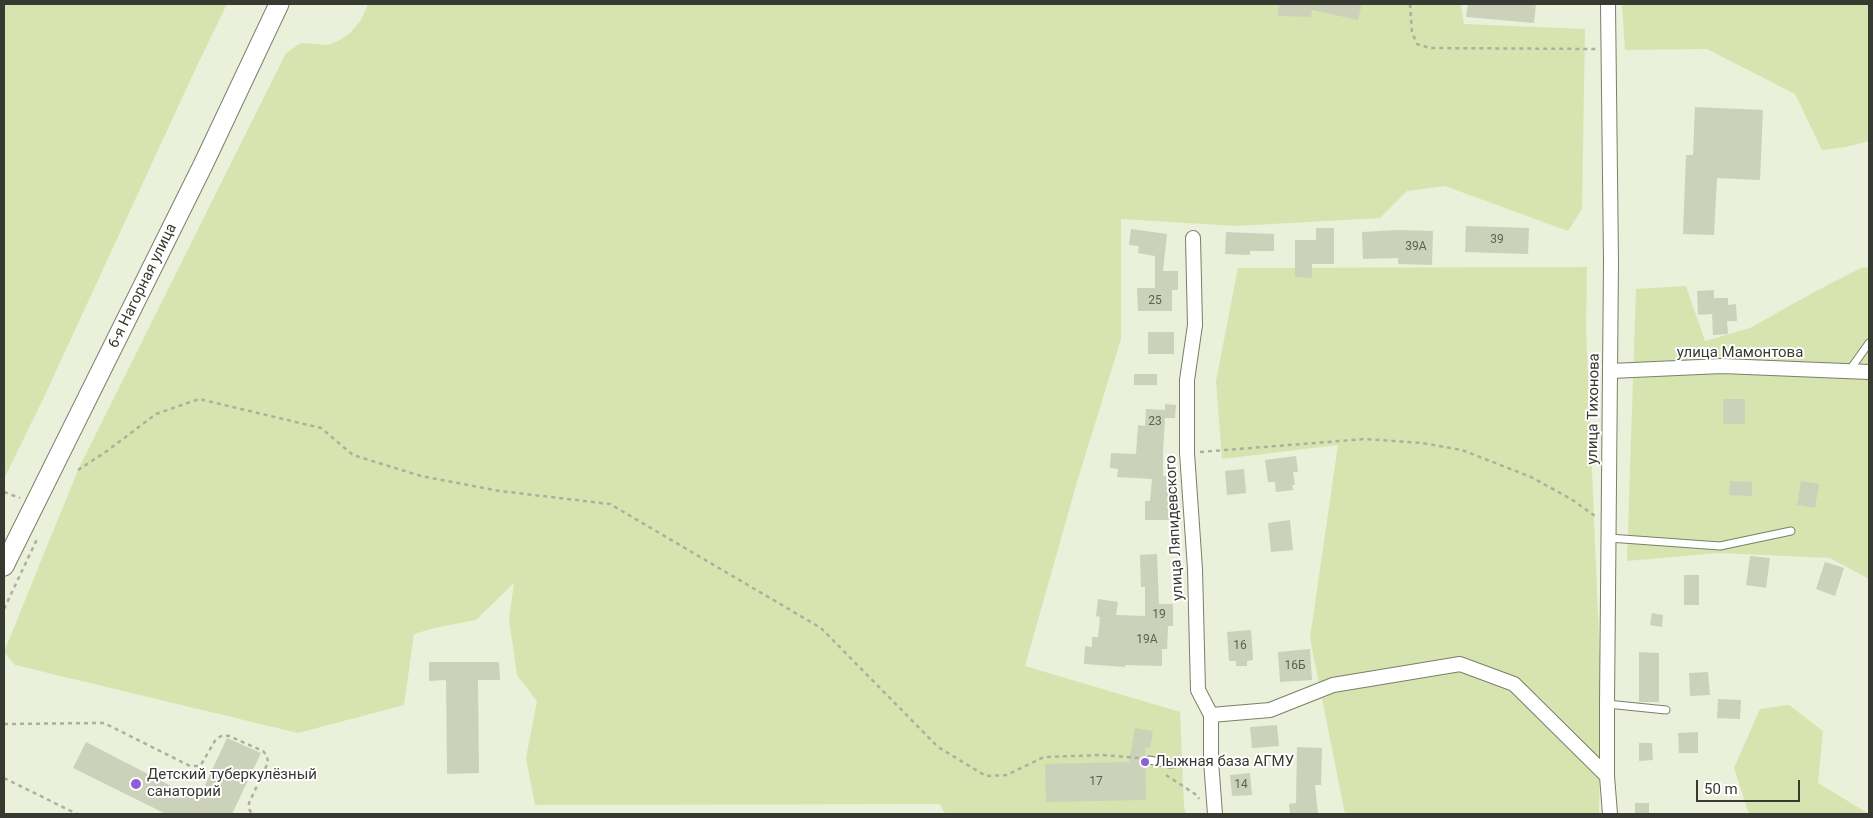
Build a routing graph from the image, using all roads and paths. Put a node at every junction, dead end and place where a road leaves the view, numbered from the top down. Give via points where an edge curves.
1 (279, 4) edge
2 (1410, 4) edge
3 (1608, 4) edge
4 (1608, 50) junction
5 (1193, 238) dead end
6 (1869, 343) edge
7 (1611, 370) junction
8 (1849, 371) junction
9 (1869, 372) edge
10 (1186, 453) junction
11 (78, 470) dead end
12 (1792, 531) dead end
13 (40, 532) dead end
14 (1609, 533) junction
15 (4, 566) edge
16 (4, 609) edge
17 (1607, 704) junction
18 (1666, 710) dead end
19 (1211, 715) junction
20 (4, 724) edge
21 (1149, 760) junction
22 (1211, 761) junction
23 (1608, 776) junction
24 (4, 778) edge
25 (1202, 805) dead end
26 (77, 814) edge
27 (252, 814) edge
28 (1215, 814) edge
29 (1610, 814) edge

1 - 15 street, 6-я Нагорная улица
2 - 4 path via 1412,32 1417,44 1430,48
3 - 4 street, улица Тихонова
4 - 7 street, улица Тихонова
5 - 10 street, улица Ляпидевского via 1195,325 1187,380
6 - 8 lane
7 - 8 street, улица Мамонтова via 1722,366
7 - 14 street, улица Тихонова
8 - 9 street, улица Мамонтова
10 - 14 path via 1366,439 1462,450 1531,477 1571,499 1592,514
10 - 19 street, улица Ляпидевского via 1195,569 1198,690
11 - 21 path via 156,414 199,399 321,428 353,455 421,476 500,491 610,504 821,628 938,747 986,776 1007,775 1044,757 1102,755
12 - 14 lane via 1720,546
13 - 16 path
14 - 17 street, улица Тихонова
17 - 18 lane
17 - 23 street, улица Тихонова
19 - 22 street, улица Ляпидевского
19 - 23 street via 1270,710 1333,685 1460,664 1514,684
20 - 27 path via 104,723 190,766 202,763 216,738 229,736 267,756 268,762 249,802
21 - 22 lane via 1170,764
21 - 25 path via 1155,769 1198,796
22 - 28 street, улица Ляпидевского
23 - 29 street, улица Тихонова
24 - 26 path

